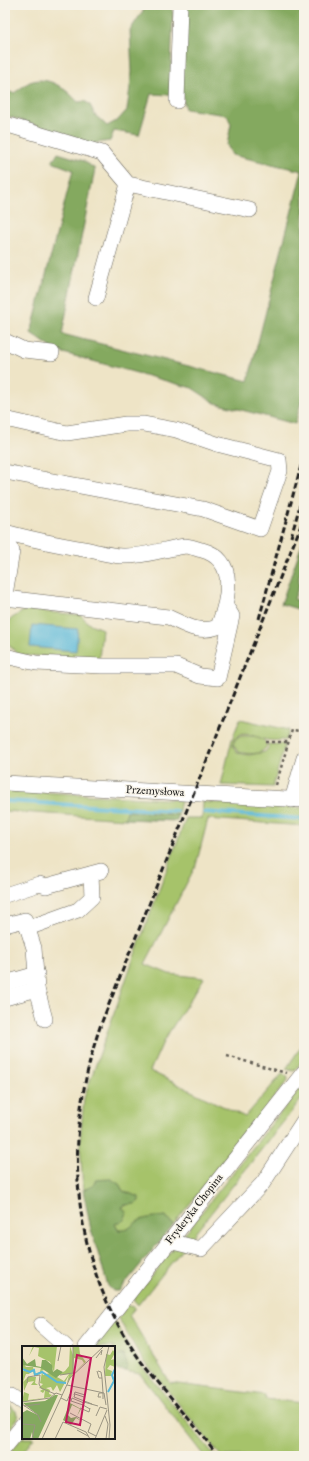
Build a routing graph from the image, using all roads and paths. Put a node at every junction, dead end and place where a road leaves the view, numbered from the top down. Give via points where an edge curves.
1 (180, 5) edge
2 (177, 101) dead end
3 (5, 124) edge
4 (128, 184) junction
5 (250, 210) dead end
6 (96, 298) dead end
7 (5, 341) edge
8 (52, 353) dead end
9 (5, 419) edge
10 (5, 472) edge
11 (5, 532) edge
12 (5, 538) edge
13 (5, 596) edge
14 (225, 604) junction
15 (5, 656) edge
16 (304, 716) edge
17 (266, 742) dead end
18 (288, 742) junction
19 (304, 758) edge
20 (5, 782) edge
21 (275, 790) dead end
22 (298, 800) edge
23 (5, 894) edge
24 (5, 925) edge
25 (28, 928) junction
26 (37, 974) junction
27 (5, 983) edge
28 (37, 989) junction
29 (5, 998) edge
30 (45, 1019) dead end
31 (227, 1056) dead end
32 (276, 1069) dead end
33 (304, 1072) edge
34 (304, 1120) edge
35 (169, 1241) junction
36 (41, 1325) dead end
37 (65, 1346) edge
38 (87, 1346) edge
39 (22, 1426) edge
40 (5, 1447) edge

1 - 2 street
3 - 4 street via 102,153
4 - 5 street
4 - 6 street
7 - 8 street via 24,350
9 - 10 street via 67,433 126,424 144,424 176,430 279,460 280,471 260,529 203,509
11 - 14 street via 121,556 145,555 186,546 208,552 224,563 228,574
12 - 13 street via 12,551
13 - 14 street via 168,617 206,631 218,627
14 - 15 street via 232,616 218,678 200,676 176,666 36,663
16 - 18 path via 300,731 292,730
17 - 18 path
18 - 21 path
19 - 22 street
20 - 22 street, Przemysłowa
23 - 25 street via 39,884 46,886 96,873 92,897 78,910
24 - 25 street via 25,920
25 - 26 street via 34,948
26 - 27 street
26 - 28 street
28 - 29 street
28 - 30 street
31 - 32 path
33 - 35 street, Fryderyka Chopina
34 - 35 street via 262,1183 201,1249
35 - 38 street, Fryderyka Chopina
36 - 37 street
39 - 40 street

